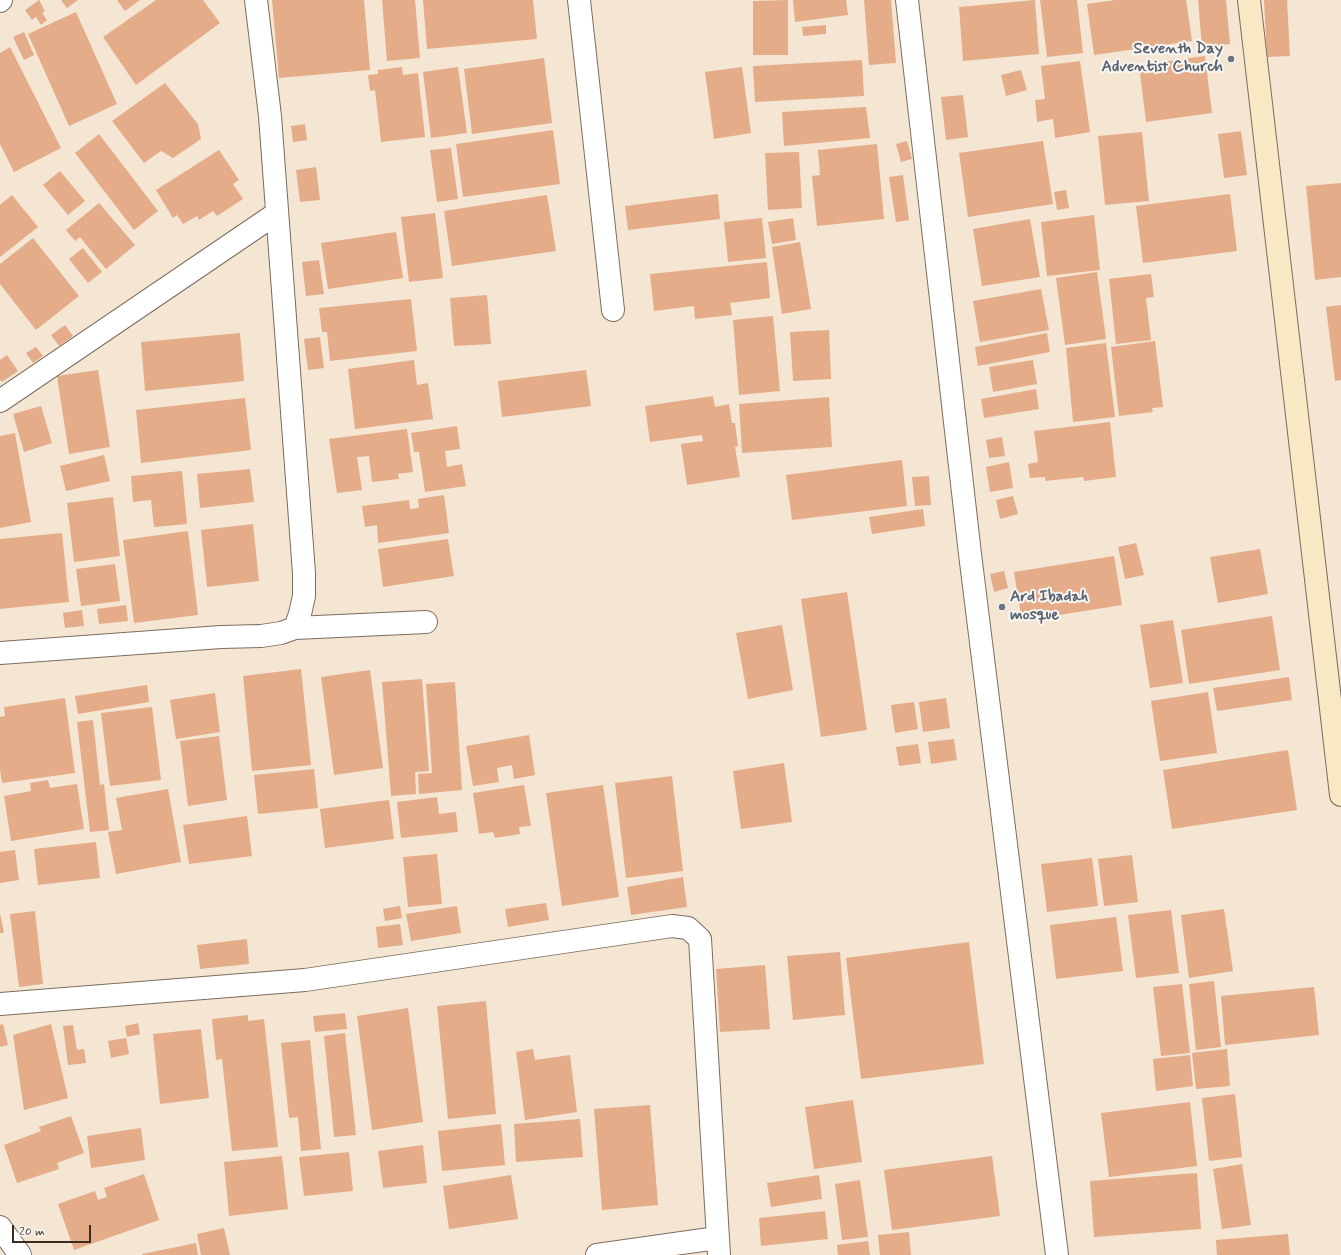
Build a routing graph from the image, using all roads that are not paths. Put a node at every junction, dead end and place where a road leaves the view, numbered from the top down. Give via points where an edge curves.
1 (256, 0) edge
2 (579, 0) edge
3 (907, 0) edge
4 (1249, 0) edge
5 (276, 213) junction
6 (613, 310) dead end
7 (0, 401) edge
8 (426, 622) dead end
9 (295, 628) junction
10 (0, 653) edge
11 (1341, 794) edge
12 (0, 1004) edge
13 (0, 1227) edge
14 (718, 1247) edge
15 (20, 1255) edge
16 (596, 1255) edge
17 (1057, 1255) edge

1 - 5 street via 270,116
2 - 6 street
3 - 17 street via 970,562
4 - 11 street
5 - 7 street
5 - 9 street via 304,573 304,596
8 - 9 street
9 - 10 street via 261,636
12 - 14 street via 305,980 672,926 688,928 700,939
13 - 15 street
14 - 16 street

